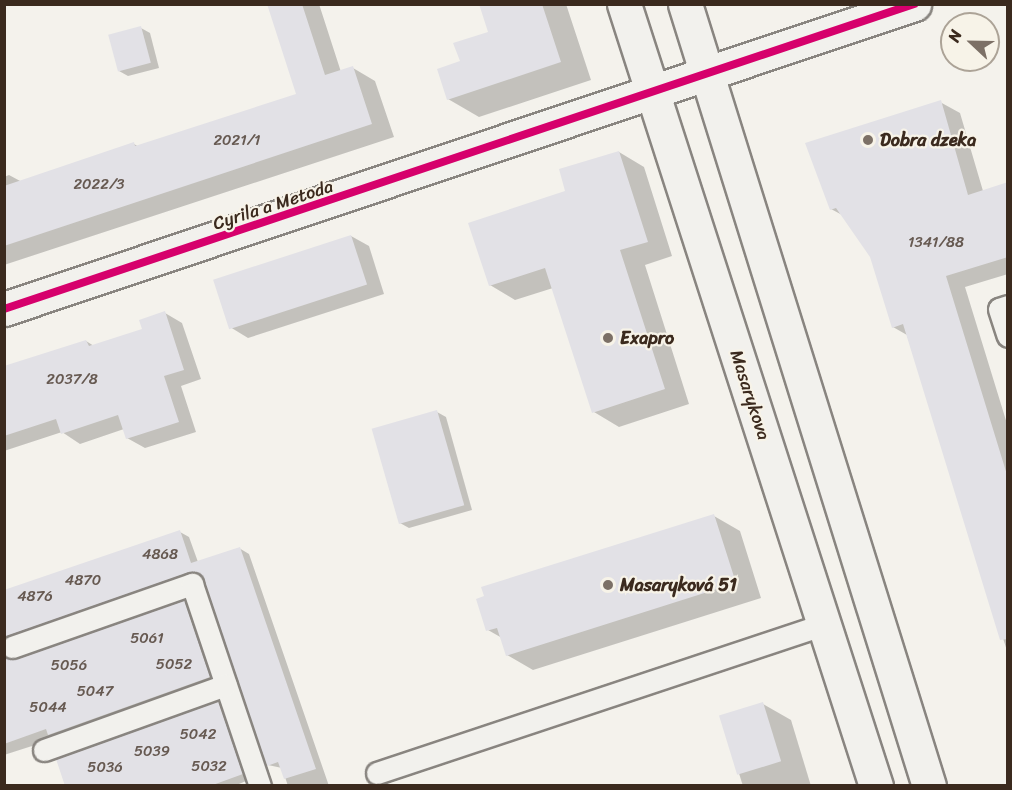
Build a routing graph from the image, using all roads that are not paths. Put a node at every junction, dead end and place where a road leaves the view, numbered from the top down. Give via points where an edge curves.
1 (624, 4) edge
2 (685, 4) edge
3 (914, 4) edge
4 (707, 75) junction
5 (653, 95) junction
6 (1008, 306) edge
7 (4, 309) edge
8 (1008, 336) edge
9 (824, 624) junction
10 (12, 647) dead end
11 (226, 684) junction
12 (44, 750) dead end
13 (376, 773) dead end
14 (260, 786) edge
15 (876, 786) edge
16 (929, 786) edge

1 - 5 main road, Masarykova
2 - 4 main road
3 - 4 main road, Cyrila a Metoda
4 - 5 main road, Cyrila a Metoda
4 - 16 main road
5 - 7 main road, Cyrila a Metoda
5 - 9 main road, Masarykova
6 - 8 lane via 999,309
9 - 13 lane
9 - 15 main road, Masarykova
10 - 11 lane via 192,584
11 - 12 lane
11 - 14 lane

